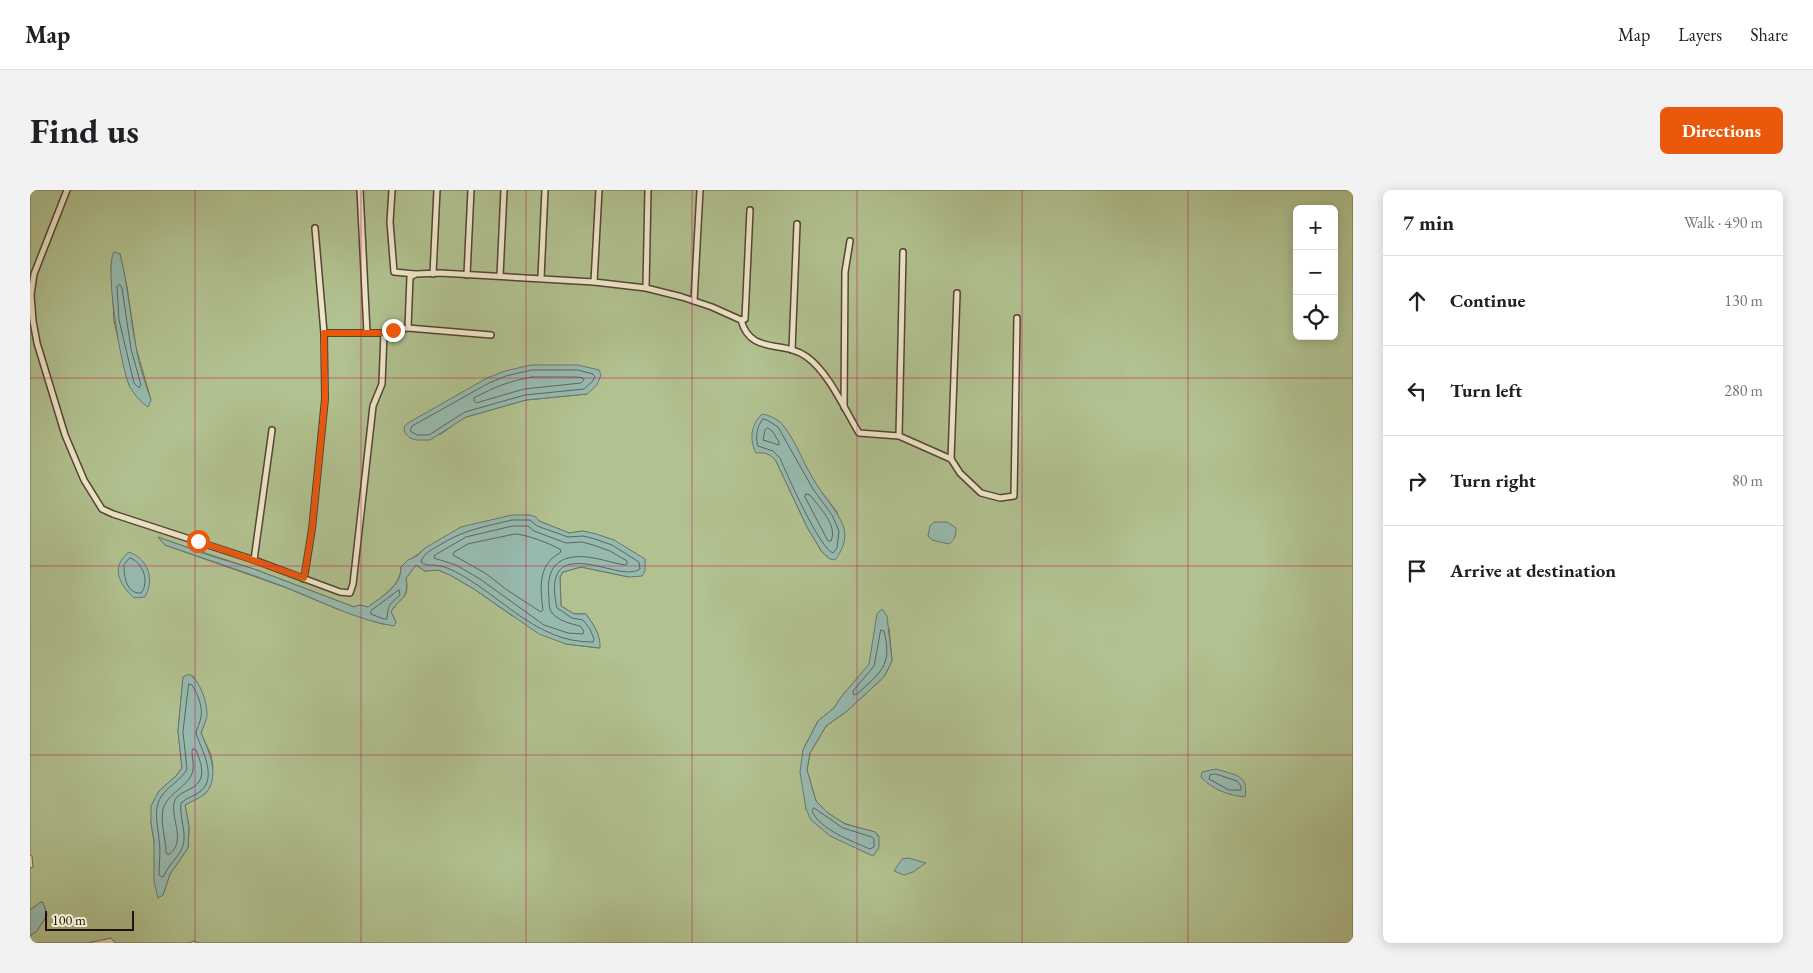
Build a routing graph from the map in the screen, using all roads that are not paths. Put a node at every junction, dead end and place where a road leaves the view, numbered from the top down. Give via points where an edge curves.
1 (67, 190) edge
2 (360, 190) edge
3 (392, 190) edge
4 (437, 190) edge
5 (470, 190) edge
6 (504, 190) edge
7 (545, 190) edge
8 (599, 190) edge
9 (648, 190) edge
10 (700, 190) edge
11 (750, 210) dead end
12 (797, 224) dead end
13 (315, 228) dead end
14 (850, 241) dead end
15 (903, 252) dead end
16 (416, 274) junction
17 (433, 274) junction
18 (467, 275) junction
19 (500, 276) junction
20 (540, 278) junction
21 (594, 282) junction
22 (646, 288) junction
23 (957, 292) dead end
24 (694, 301) junction
25 (1017, 318) dead end
26 (741, 320) junction
27 (408, 328) junction
28 (324, 333) junction
29 (367, 333) junction
30 (384, 333) junction
31 (491, 335) dead end
32 (792, 350) junction
33 (844, 409) junction
34 (272, 430) dead end
35 (899, 436) junction
36 (951, 459) junction
37 (254, 560) junction
38 (304, 578) junction

1 - 37 street via 34,274 33,321 64,435 84,480 102,509
2 - 29 street
3 - 16 street via 390,222 394,272
4 - 17 street
5 - 18 street
6 - 19 street
7 - 20 street
8 - 21 street
9 - 22 street
10 - 24 street
11 - 26 street via 745,319
12 - 32 street
13 - 28 street
14 - 33 street via 845,272
15 - 35 street
16 - 17 street
16 - 27 street via 410,278
17 - 18 street
18 - 19 street
19 - 20 street
20 - 21 street
21 - 22 street
22 - 24 street
23 - 36 street
24 - 26 street
25 - 36 street via 1014,496 1000,498 980,493
26 - 32 street via 750,339
27 - 30 street
27 - 31 street
28 - 29 street
28 - 38 street via 325,400
29 - 30 street
30 - 38 street via 382,384 373,406 353,584 350,593 340,592
32 - 33 street via 811,360 827,379
33 - 35 street via 859,433
34 - 37 street
35 - 36 street
37 - 38 street

